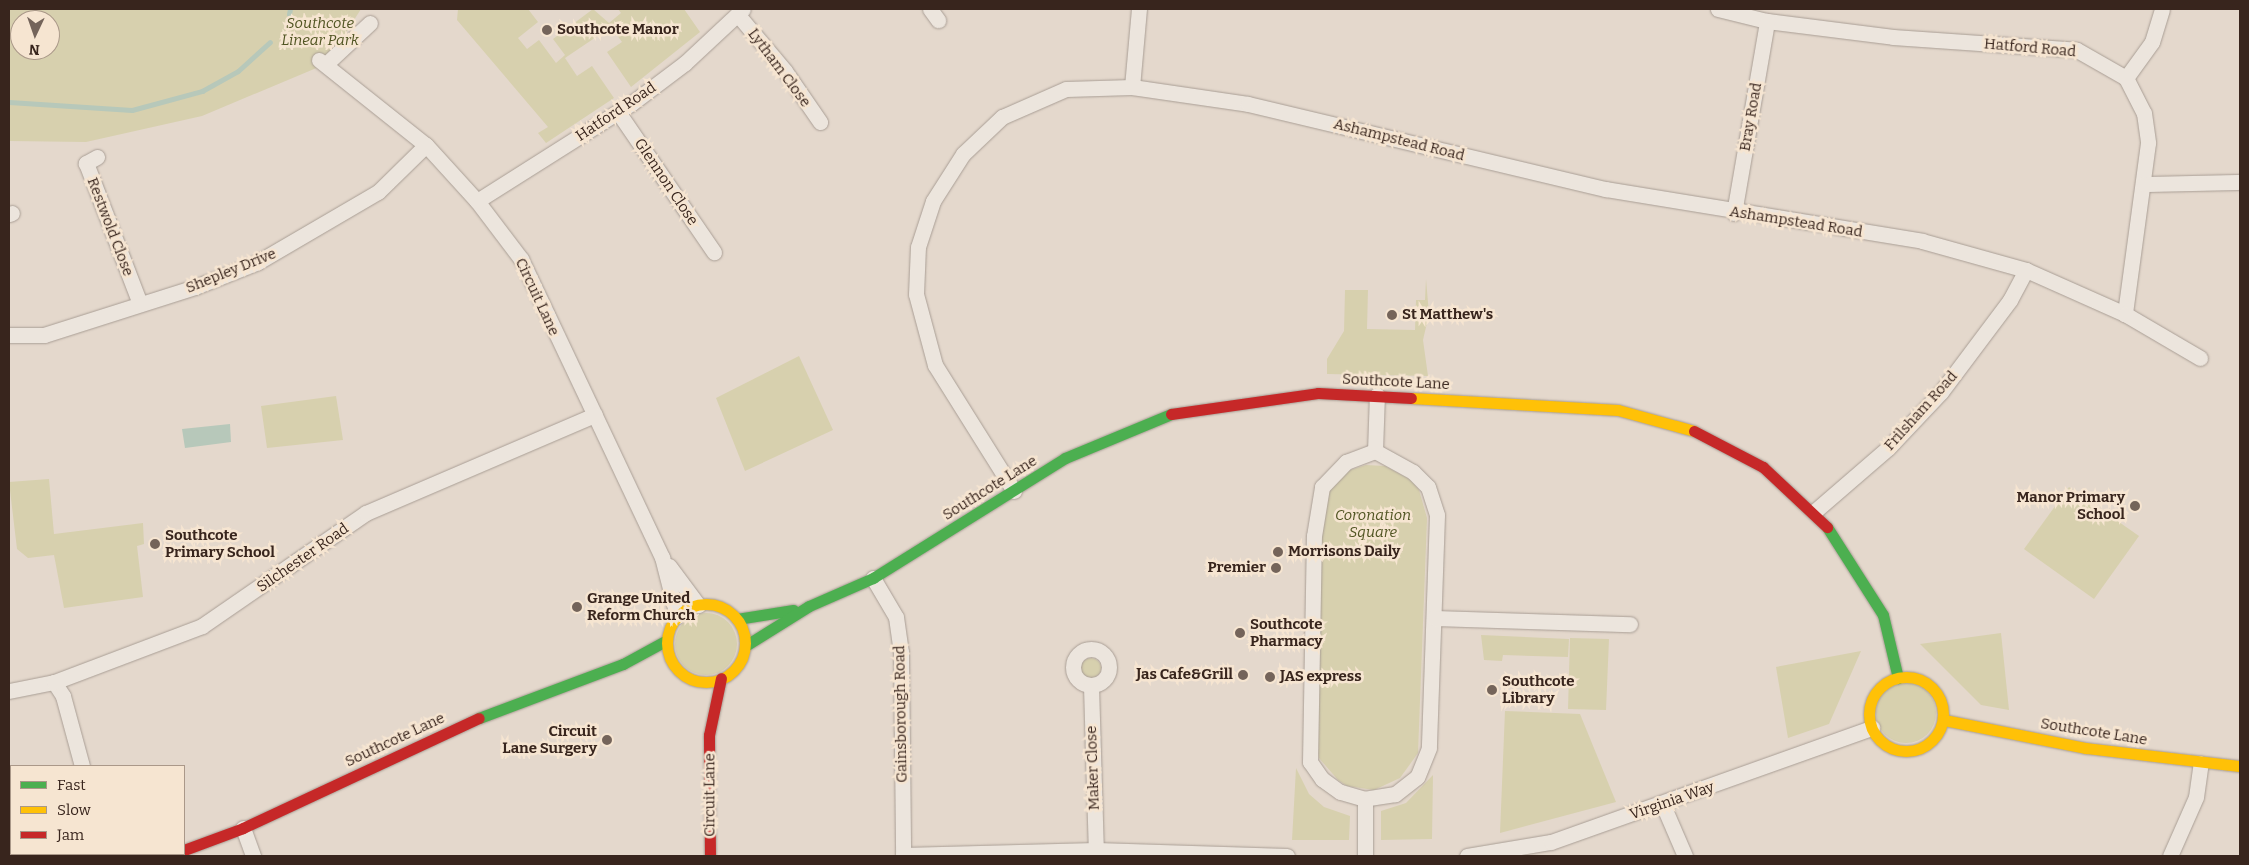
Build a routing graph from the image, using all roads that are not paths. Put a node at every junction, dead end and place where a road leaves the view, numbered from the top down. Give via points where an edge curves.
1 (1139, 9) edge
2 (1718, 9) edge
3 (2162, 9) edge
4 (741, 12) edge
5 (1767, 21) junction
6 (370, 23) dead end
7 (2126, 78) junction
8 (1132, 87) junction
9 (618, 112) junction
10 (820, 122) dead end
11 (426, 146) junction
12 (97, 157) dead end
13 (2240, 182) edge
14 (2144, 184) junction
15 (477, 201) junction
16 (1734, 213) junction
17 (714, 252) dead end
18 (2026, 270) junction
19 (140, 304) junction
20 (2125, 314) junction
21 (9, 335) edge
22 (2200, 358) dead end
23 (1377, 395) junction
24 (595, 415) junction
25 (1375, 451) junction
26 (1014, 491) junction
27 (1815, 512) junction
28 (662, 557) junction
29 (873, 578) junction
30 (698, 605) junction
31 (809, 606) junction
32 (677, 616) junction
33 (1434, 618) junction
34 (737, 619) junction
35 (1630, 624) dead end
36 (667, 640) junction
37 (745, 646) junction
38 (670, 660) junction
39 (623, 664) junction
40 (721, 678) junction
41 (1898, 678) junction
42 (695, 681) junction
43 (54, 682) junction
44 (1091, 686) dead end
45 (9, 691) edge
46 (698, 695) dead end
47 (702, 708) dead end
48 (1944, 720) junction
49 (1872, 728) junction
50 (710, 734) junction
51 (2201, 763) junction
52 (82, 765) edge
53 (2240, 766) edge
54 (1365, 799) junction
55 (1663, 805) junction
56 (243, 828) junction
57 (185, 850) edge
58 (1096, 850) junction
59 (2177, 854) edge
60 (253, 856) edge
61 (710, 856) edge
62 (903, 856) edge
63 (1265, 856) edge
64 (1287, 856) edge
65 (1365, 856) edge
66 (1467, 856) edge
67 (1685, 856) edge

1 - 8 street
2 - 5 street, Hatford Road
3 - 7 street via 2152,42
4 - 9 street, Hatford Road via 685,63
4 - 10 street, Lytham Close
5 - 7 street, Hatford Road via 1893,37 2077,50
5 - 16 street, Bray Road
6 - 11 street, Circuit Lane via 322,62
7 - 14 street via 2144,113 2148,143
8 - 16 street, Ashampstead Road via 1248,104 1606,189
8 - 26 street, Ashampstead Road via 1066,89 1002,118 963,154 933,201 918,247 916,294 935,365
9 - 15 street, Hatford Road
9 - 17 street, Glennon Close
11 - 15 street, Circuit Lane
11 - 19 street, Shepley Drive via 378,192 299,242 195,288
12 - 19 street, Restwold Close via 86,163
13 - 14 street
14 - 20 street
15 - 24 street, Circuit Lane via 521,259
16 - 18 street, Ashampstead Road via 1922,241
18 - 20 street, Ashampstead Road
18 - 27 street, Frilsham Road via 2010,300 1941,392 1888,448
19 - 21 street, Shepley Drive via 44,335
20 - 22 street, Ashampstead Road
23 - 25 street
23 - 26 street, Southcote Lane via 1295,393 1175,412 1066,458
23 - 27 street, Southcote Lane via 1618,410 1702,433 1763,467
24 - 28 street, Circuit Lane
24 - 43 street, Silchester Road via 366,513 202,626
25 - 33 street via 1413,472 1428,488 1437,515
25 - 54 street via 1346,462 1322,487 1314,536 1310,762 1322,779 1340,792
26 - 29 street, Southcote Lane
27 - 41 street, Southcote Lane via 1851,559 1883,615
28 - 30 street, Circuit Lane
28 - 32 street, Circuit Lane
29 - 31 street, Southcote Lane
29 - 62 street, Gainsborough Road via 896,617 902,652
30 - 32 street
30 - 34 street via 721,606
31 - 34 street, Southcote Lane
31 - 37 street, Southcote Lane
32 - 36 street
33 - 35 street
33 - 54 street via 1429,748 1417,777 1395,794
34 - 37 street
36 - 38 street
36 - 39 street, Southcote Lane
37 - 40 street via 736,668
38 - 39 street, Southcote Lane
38 - 42 street
39 - 56 street, Southcote Lane via 480,718
40 - 42 street
40 - 50 street, Circuit Lane
41 - 48 street via 1911,677 1933,688 1944,708
41 - 49 street via 1877,690 1869,708
42 - 46 street
43 - 45 street, Silchester Road
43 - 52 street via 63,696
44 - 58 street, Maker Close
47 - 50 street, Circuit Lane
48 - 49 street via 1931,743 1912,751 1888,747
48 - 51 street, Southcote Lane via 2086,748
49 - 55 street, Virginia Way
50 - 61 street, Circuit Lane
51 - 53 street, Southcote Lane
51 - 59 street via 2196,797
54 - 65 street
55 - 66 street, Virginia Way via 1551,842
55 - 67 street
56 - 57 street, Southcote Lane
56 - 60 street
58 - 62 street
58 - 63 street
63 - 64 street

